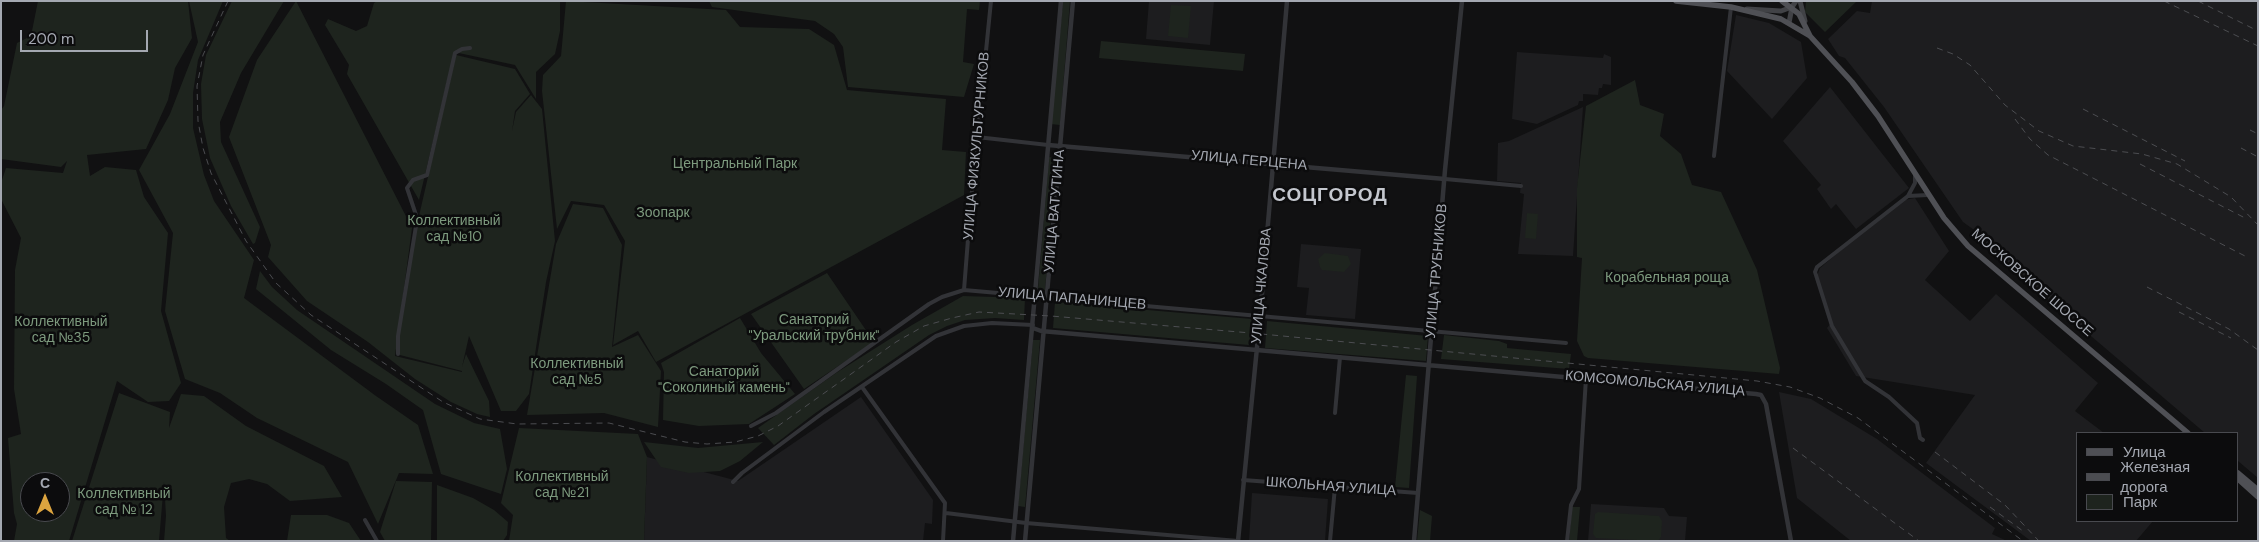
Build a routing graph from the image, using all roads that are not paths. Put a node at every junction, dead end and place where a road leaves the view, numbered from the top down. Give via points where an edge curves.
1 (991, 1) edge
2 (1061, 1) edge
3 (1073, 1) edge
4 (1287, 1) edge
5 (1462, 1) edge
6 (1676, 1) edge
7 (1782, 1) edge
8 (1796, 1) edge
9 (1800, 1) edge
10 (1687, 2) edge
11 (1792, 4) edge
12 (1734, 8) junction
13 (1789, 23) junction
14 (1810, 36) junction
15 (470, 48) dead end
16 (977, 137) junction
17 (1048, 145) junction
18 (1061, 145) junction
19 (1714, 156) dead end
20 (1273, 163) junction
21 (1915, 173) junction
22 (1444, 178) junction
23 (1521, 186) dead end
24 (1929, 195) junction
25 (1908, 196) junction
26 (964, 290) junction
27 (1035, 297) junction
28 (1047, 298) junction
29 (1260, 316) junction
30 (1033, 326) junction
31 (1432, 331) junction
32 (1044, 332) junction
33 (1566, 343) dead end
34 (1257, 350) junction
35 (398, 354) dead end
36 (1340, 357) junction
37 (1430, 364) junction
38 (1586, 378) junction
39 (862, 387) junction
40 (1335, 414) dead end
41 (751, 426) dead end
42 (2187, 432) edge
43 (1923, 440) dead end
44 (2239, 474) edge
45 (1243, 480) junction
46 (2239, 481) edge
47 (733, 482) dead end
48 (1335, 487) junction
49 (2258, 490) edge
50 (1418, 493) junction
51 (2258, 497) edge
52 (946, 513) junction
53 (365, 520) dead end
54 (1015, 521) junction
55 (1026, 523) junction
56 (377, 541) edge
57 (943, 541) edge
58 (1013, 541) edge
59 (1025, 541) edge
60 (1238, 541) edge
61 (1330, 541) edge
62 (1414, 541) edge
63 (1567, 541) edge
64 (1790, 541) edge

1 - 16 street, УЛИЦА ФИЗКУЛЬТУРНИКОВ
2 - 17 street, УЛИЦА ВАТУТИНА
3 - 18 street, УЛИЦА ВАТУТИНА
4 - 20 street, УЛИЦА ЧКАЛОВА
5 - 22 street, УЛИЦА ТРУБНИКОВ
6 - 10 main road
7 - 11 main road
8 - 11 main road
9 - 14 main road
10 - 12 main road
11 - 12 main road via 1781,11
11 - 13 main road
11 - 14 main road
12 - 13 main road
12 - 19 street
13 - 14 main road
14 - 21 main road, МОСКОВСКОЕ ШОССЕ via 1852,82
15 - 35 street via 462,48 455,53 427,175 413,180 407,188 416,215 416,226 398,336
16 - 17 street, УЛИЦА ГЕРЦЕНА
16 - 26 street, УЛИЦА ФИЗКУЛЬТУРНИКОВ
17 - 18 street, УЛИЦА ГЕРЦЕНА
17 - 27 street, УЛИЦА ВАТУТИНА
18 - 20 street, УЛИЦА ГЕРЦЕНА
18 - 28 street, УЛИЦА ВАТУТИНА
20 - 22 street, УЛИЦА ГЕРЦЕНА
20 - 29 street, УЛИЦА ЧКАЛОВА
21 - 24 main road, МОСКОВСКОЕ ШОССЕ
21 - 25 street via 1915,183
22 - 23 street, УЛИЦА ГЕРЦЕНА
22 - 31 street, УЛИЦА ТРУБНИКОВ
24 - 25 street
24 - 42 main road, МОСКОВСКОЕ ШОССЕ via 1968,246
25 - 43 street via 1817,267 1815,272 1832,326 1865,381 1889,397 1917,423
26 - 27 street, УЛИЦА ПАПАНИНЦЕВ
26 - 41 street, УЛИЦА ПАПАНИНЦЕВ via 929,304 760,423
27 - 28 street, УЛИЦА ПАПАНИНЦЕВ
27 - 30 street, УЛИЦА ВАТУТИНА
28 - 29 street, УЛИЦА ПАПАНИНЦЕВ
28 - 32 street, УЛИЦА ВАТУТИНА
29 - 31 street, УЛИЦА ПАПАНИНЦЕВ
29 - 34 street, УЛИЦА ЧКАЛОВА
30 - 32 street
30 - 39 street via 992,323 957,328 936,336
30 - 54 street, УЛИЦА ВАТУТИНА
31 - 33 street, УЛИЦА ПАПАНИНЦЕВ
31 - 37 street, УЛИЦА ТРУБНИКОВ
32 - 34 street
32 - 55 street, УЛИЦА ВАТУТИНА
34 - 36 street
34 - 45 street, УЛИЦА ЧКАЛОВА
36 - 37 street
36 - 40 street
37 - 38 street, КОМСОМОЛЬСКАЯ УЛИЦА
37 - 50 street, УЛИЦА ТРУБНИКОВ
38 - 63 street via 1579,489 1571,505
38 - 64 street, КОМСОМОЛЬСКАЯ УЛИЦА via 1761,396 1766,404
39 - 47 street
39 - 52 street via 945,503
44 - 49 main road
45 - 48 street, ШКОЛЬНАЯ УЛИЦА
45 - 60 street, УЛИЦА ЧКАЛОВА
46 - 51 main road
48 - 50 street, ШКОЛЬНАЯ УЛИЦА
48 - 61 street
50 - 62 street, УЛИЦА ТРУБНИКОВ
52 - 54 street
52 - 57 street
53 - 56 street
54 - 55 street
54 - 58 street, УЛИЦА ВАТУТИНА
55 - 59 street, УЛИЦА ВАТУТИНА
55 - 60 street

